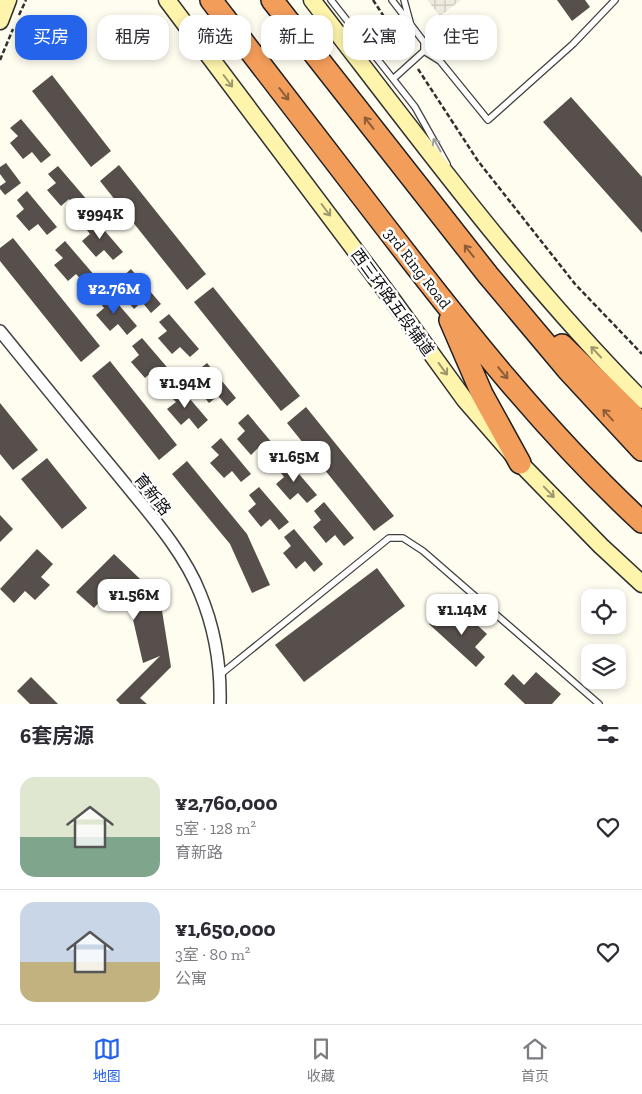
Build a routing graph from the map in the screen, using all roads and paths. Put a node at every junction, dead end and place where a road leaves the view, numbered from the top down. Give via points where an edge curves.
1 (8, 0) edge
2 (167, 0) edge
3 (212, 0) edge
4 (272, 0) edge
5 (312, 0) edge
6 (331, 0) edge
7 (373, 0) edge
8 (392, 0) edge
9 (404, 0) edge
10 (616, 0) edge
11 (403, 15) edge
12 (408, 15) edge
13 (0, 21) edge
14 (415, 30) edge
15 (424, 51) junction
16 (413, 61) junction
17 (393, 79) junction
18 (469, 202) junction
19 (488, 275) junction
20 (441, 299) junction
21 (0, 331) edge
22 (642, 354) edge
23 (642, 400) edge
24 (642, 424) edge
25 (642, 450) edge
26 (520, 463) junction
27 (610, 493) junction
28 (642, 522) edge
29 (642, 541) edge
30 (642, 584) edge
31 (221, 674) junction
32 (220, 704) edge
33 (599, 704) edge

1 - 13 main road
2 -> 26 main road, 西三环路五段辅道 via 465,400
3 -> 20 highway, 3rd Ring Road
19 -> 4 highway
5 - 18 main road
6 - 17 lane
7 - 16 path
8 - 11 lane
9 - 12 lane
10 - 15 lane via 573,44 488,120 440,61
14 - 15 lane via 424,42
15 - 16 lane
16 - 17 lane
16 - 22 path via 478,161 575,284
18 -> 17 lane via 415,107
23 -> 18 main road via 596,354
19 - 24 highway
25 -> 19 highway via 567,369
20 - 26 highway via 482,394
20 -> 27 highway, 3rd Ring Road via 530,406
21 - 31 street, 育新路 via 138,500 180,557 200,592 215,635
26 -> 30 main road, 西三环路五段辅道
27 - 28 highway, 3rd Ring Road
27 - 29 highway
31 - 32 street, 育新路
31 - 33 lane via 389,538 403,538 423,551

